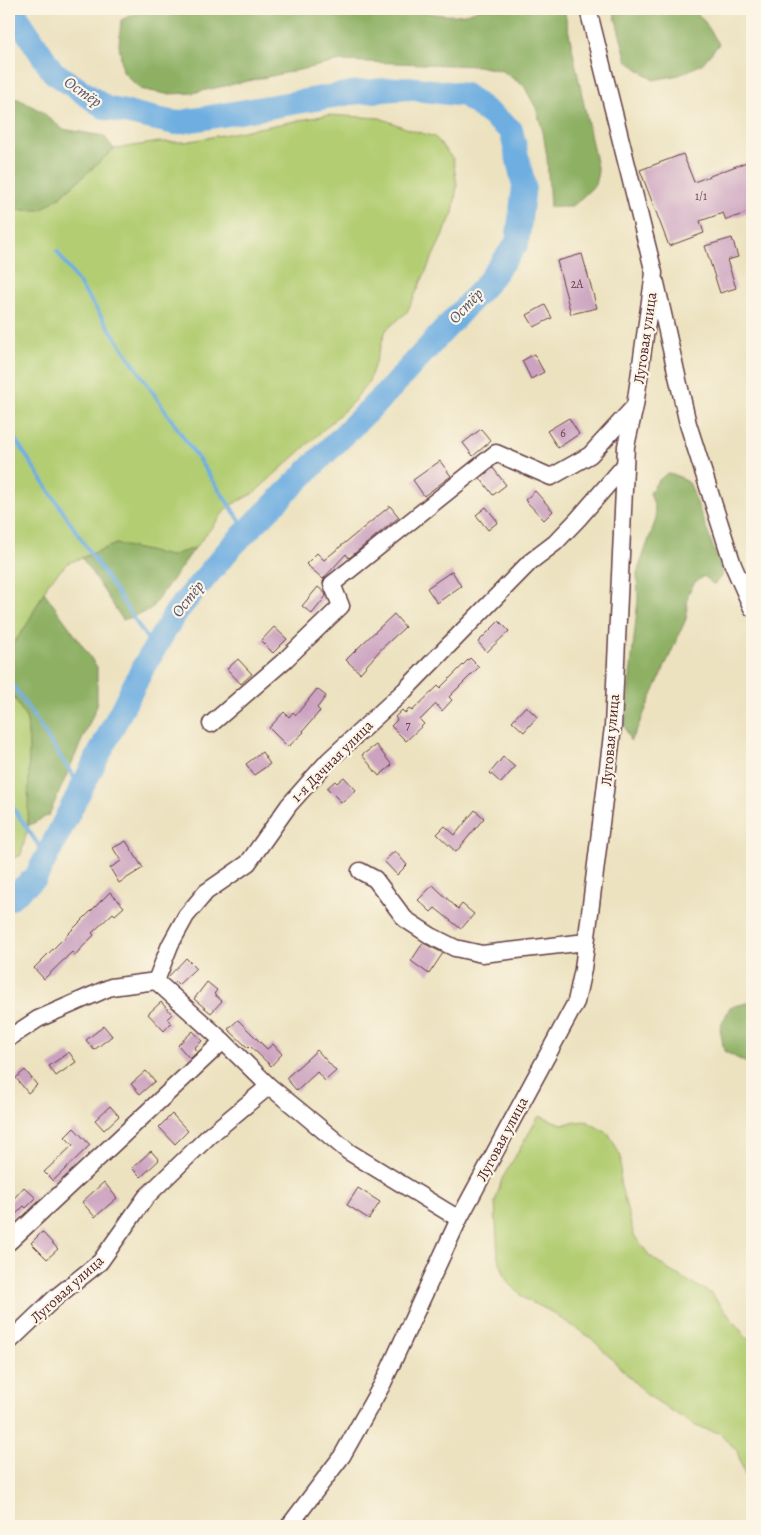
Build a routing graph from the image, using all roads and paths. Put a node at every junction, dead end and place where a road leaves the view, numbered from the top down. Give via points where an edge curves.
1 (588, 9) edge
2 (654, 273) junction
3 (635, 406) junction
4 (624, 466) junction
5 (752, 608) edge
6 (211, 724) dead end
7 (360, 871) dead end
8 (586, 942) junction
9 (156, 981) junction
10 (9, 1038) edge
11 (224, 1041) junction
12 (269, 1086) junction
13 (459, 1219) junction
14 (9, 1242) edge
15 (9, 1342) edge
16 (289, 1526) edge

1 - 2 street, Луговая улица
2 - 3 street, Луговая улица
2 - 5 street via 688,424 734,565
3 - 4 street, Луговая улица
3 - 6 street via 590,455 551,477 496,453 332,584 341,606
4 - 8 street, Луговая улица via 613,727
4 - 9 street, 1-я Дачная улица via 555,543 530,562 405,690 328,761 290,805 248,863 206,892 186,916
7 - 8 street via 375,879 405,919 454,948 482,954
8 - 13 street, Луговая улица via 576,1002
9 - 10 street via 111,987 38,1019
9 - 11 street
11 - 12 street
11 - 14 street
12 - 13 street via 349,1152
12 - 15 street, Луговая улица via 209,1136 146,1197 100,1262 55,1298
13 - 16 street, Луговая улица via 383,1383 342,1456

